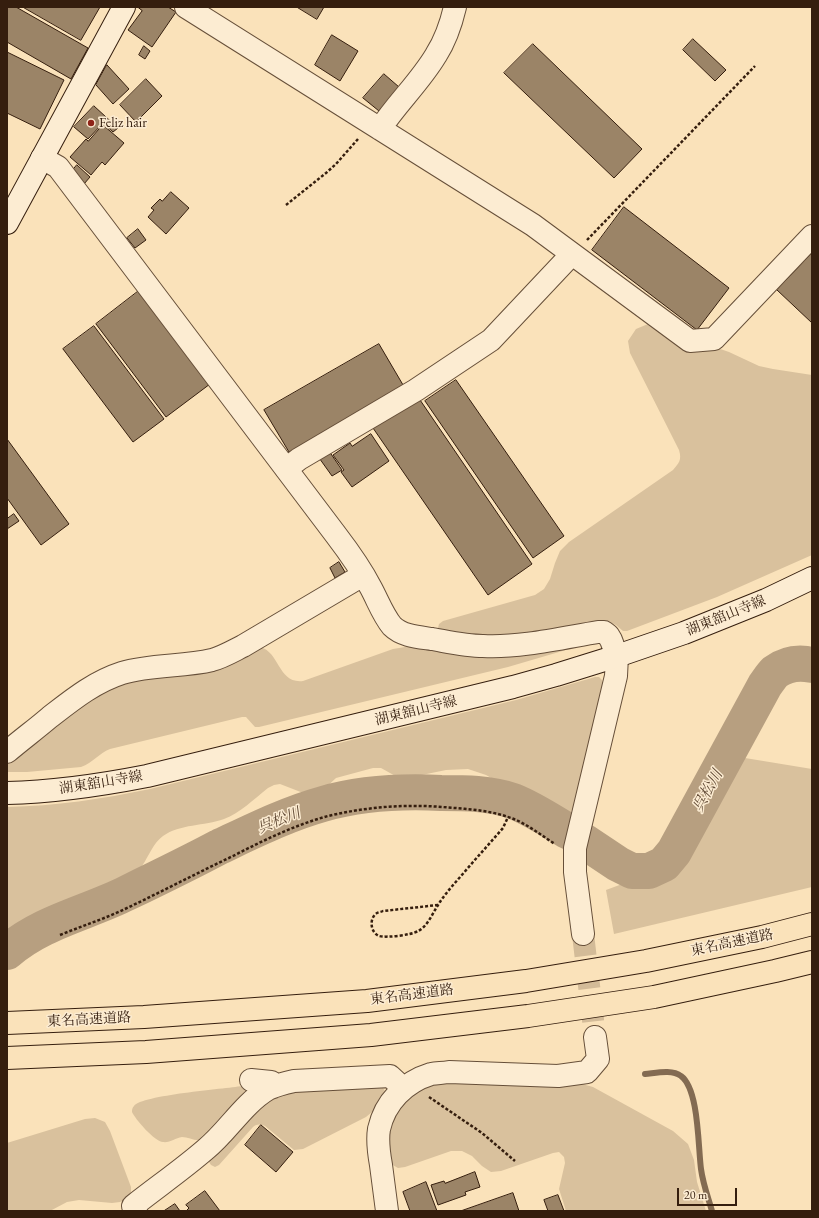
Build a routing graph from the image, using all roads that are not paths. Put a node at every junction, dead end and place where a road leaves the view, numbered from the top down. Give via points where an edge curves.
1 (124, 7) edge
2 (186, 7) edge
3 (455, 7) edge
4 (375, 126) junction
5 (42, 158) junction
6 (7, 223) edge
7 (812, 236) edge
8 (572, 254) junction
9 (286, 469) junction
10 (363, 575) junction
11 (812, 578) edge
12 (617, 656) junction
13 (7, 752) edge
14 (7, 793) edge
15 (812, 924) edge
16 (583, 934) tunnel mouth
17 (812, 962) edge
18 (7, 1023) edge
19 (595, 1036) tunnel mouth
20 (7, 1058) edge
21 (251, 1080) dead end
22 (408, 1085) junction
23 (273, 1087) junction
24 (136, 1211) edge
25 (387, 1211) edge

1 - 5 street
2 - 4 street
3 - 4 street via 446,37 436,55 387,118
4 - 8 street via 533,225
5 - 6 street
5 - 9 street via 58,166
7 - 8 street via 714,339 690,341
8 - 9 street via 491,340 416,390
9 - 10 street via 349,552
10 - 12 street via 386,617 393,627 402,633 483,646 520,644 604,632 611,640
10 - 13 street via 228,654 212,660 142,669 104,680 70,701
11 - 12 street, 湖東舘山寺線 via 718,620
12 - 14 street, 湖東舘山寺線 via 513,687 147,776 68,790
12 - 16 street via 616,676 575,852
15 - 18 highway, 東名高速道路 via 639,962 526,981 374,1000 144,1017
17 - 20 highway via 654,997 481,1022 371,1035 146,1052
19 - 22 street via 598,1059 587,1072 558,1076 449,1072 433,1074
21 - 23 street via 271,1082
22 - 23 street via 390,1076 294,1081
22 - 25 street via 392,1100 379,1130 378,1146
23 - 24 street via 258,1095 206,1149 133,1206

